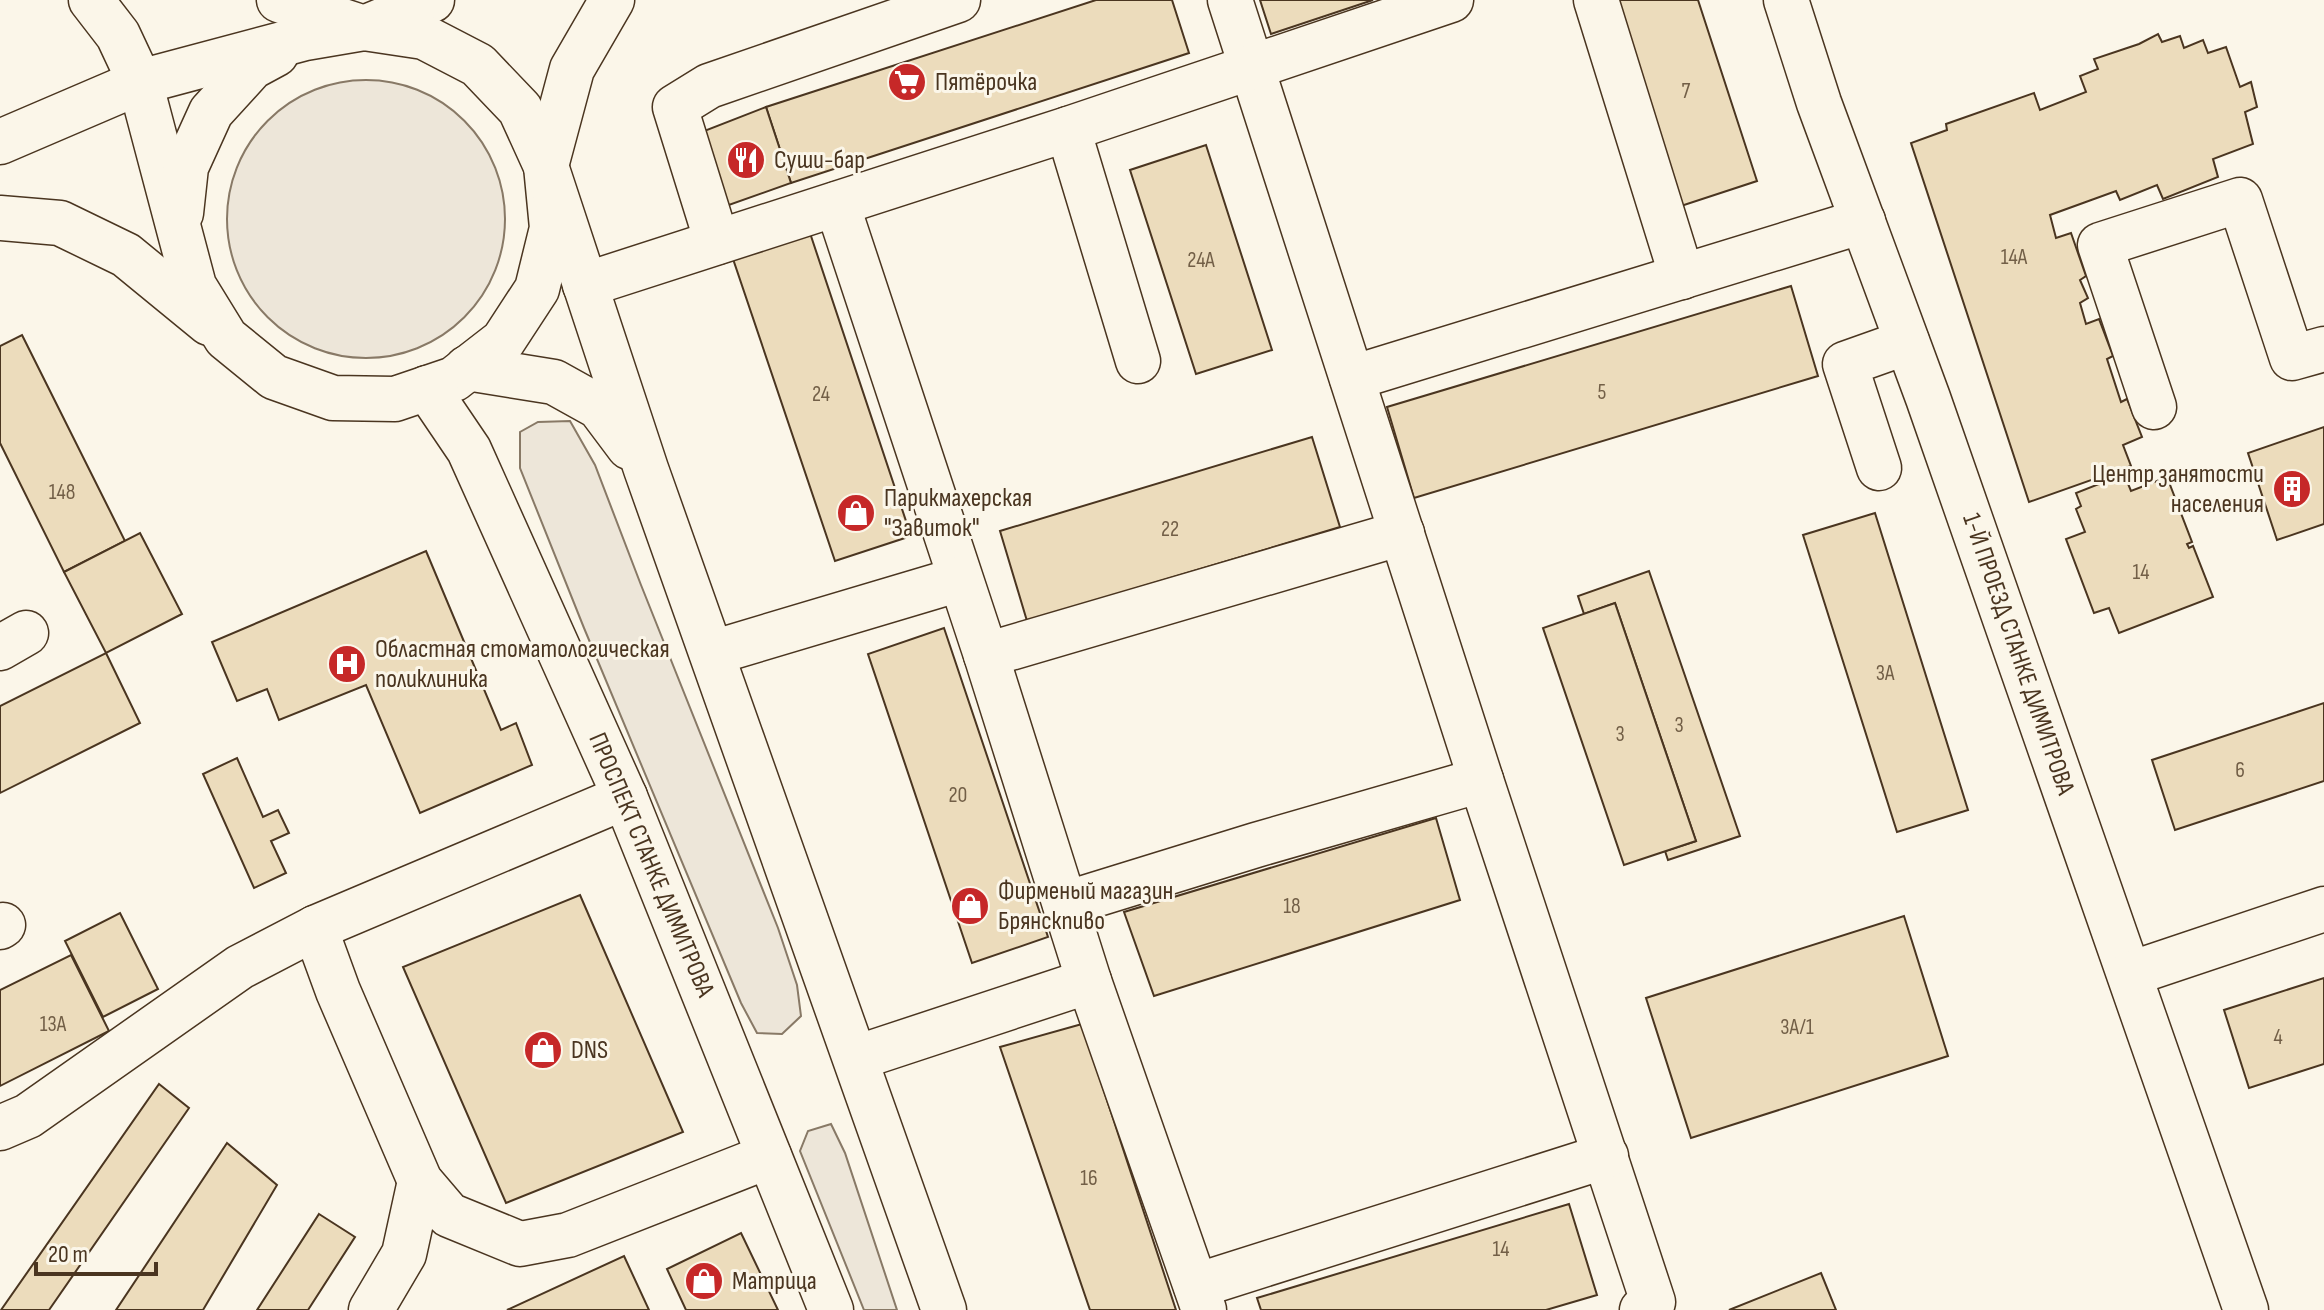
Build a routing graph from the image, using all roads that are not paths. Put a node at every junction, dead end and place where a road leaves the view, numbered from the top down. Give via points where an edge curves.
1 (91, 0) edge
2 (279, 0) edge
3 (432, 0) edge
4 (612, 0) edge
5 (958, 0) edge
6 (1230, 0) edge
7 (1451, 0) edge
8 (1596, 0) edge
9 (1786, 0) edge
10 (364, 28) junction
11 (305, 38) junction
12 (1253, 66) junction
13 (140, 82) junction
14 (1068, 129) junction
15 (0, 142) edge
16 (546, 166) junction
17 (837, 204) junction
18 (1, 218) edge
19 (1863, 221) junction
20 (180, 227) junction
21 (717, 242) junction
22 (1682, 277) junction
23 (585, 285) junction
24 (226, 338) junction
25 (1907, 342) junction
26 (2324, 349) edge
27 (1138, 361) dead end
28 (467, 368) junction
29 (1352, 378) junction
30 (427, 388) junction
31 (2154, 407) dead end
32 (1879, 468) dead end
33 (646, 469) junction
34 (1402, 533) junction
35 (960, 579) junction
36 (712, 653) junction
37 (986, 655) junction
38 (1481, 780) junction
39 (625, 797) junction
40 (1065, 904) junction
41 (2324, 909) edge
42 (315, 928) junction
43 (2130, 974) junction
44 (1089, 981) junction
45 (856, 1058) junction
46 (0, 1128) edge
47 (769, 1156) junction
48 (1606, 1156) junction
49 (420, 1181) junction
50 (1200, 1298) edge
51 (371, 1310) edge
52 (831, 1310) edge
53 (944, 1310) edge
54 (1642, 1310) edge
55 (2246, 1310) edge

1 - 13 main road via 118,35
2 - 10 main road
3 - 10 main road
4 - 16 main road via 572,69
5 - 21 main road via 709,86 675,107
6 - 12 main road
7 - 12 main road
8 - 22 main road
9 - 19 main road, 1-Й ПРОЕЗД СТАНКЕ ДИМИТРОВА
10 - 11 main road
10 - 16 main road via 424,37 478,65 520,109
11 - 13 main road
11 - 20 main road via 252,67 211,112 186,167
12 - 14 main road
12 - 29 main road
13 - 15 main road
13 - 20 main road
14 - 17 main road
14 - 27 main road
16 - 23 main road
16 - 28 main road via 552,228 537,289 503,341
17 - 21 main road
17 - 35 main road
18 - 24 main road via 60,223 126,255
19 - 22 main road
19 - 25 main road, 1-Й ПРОЕЗД СТАНКЕ ДИМИТРОВА
20 - 24 main road via 194,286
21 - 23 main road
22 - 29 main road
23 - 33 main road
24 - 30 main road via 274,377 333,398 395,399
25 - 32 main road via 1845,364
25 - 43 main road, 1-Й ПРОЕЗД СТАНКЕ ДИМИТРОВА
26 - 31 main road via 2292,358 2240,200 2100,245
28 - 30 main road via 454,379
28 - 33 main road via 554,382 599,407
29 - 34 main road
30 - 39 main road, ПРОСПЕКТ СТАНКЕ ДИМИТРОВА via 469,450
33 - 36 main road
34 - 37 main road
34 - 38 main road
35 - 36 main road
35 - 37 main road
36 - 45 main road
37 - 40 main road
38 - 40 main road
38 - 48 main road
39 - 42 main road
39 - 47 main road, ПРОСПЕКТ СТАНКЕ ДИМИТРОВА
40 - 44 main road
41 - 43 main road
42 - 46 main road via 240,967 28,1116
42 - 49 main road
43 - 55 main road, 1-Й ПРОЕЗД СТАНКЕ ДИМИТРОВА
44 - 45 main road
44 - 50 main road
45 - 53 main road
47 - 49 main road via 568,1235 520,1244 449,1215
47 - 52 main road, ПРОСПЕКТ СТАНКЕ ДИМИТРОВА
48 - 50 main road
48 - 54 main road via 1653,1302
49 - 51 main road via 404,1254

